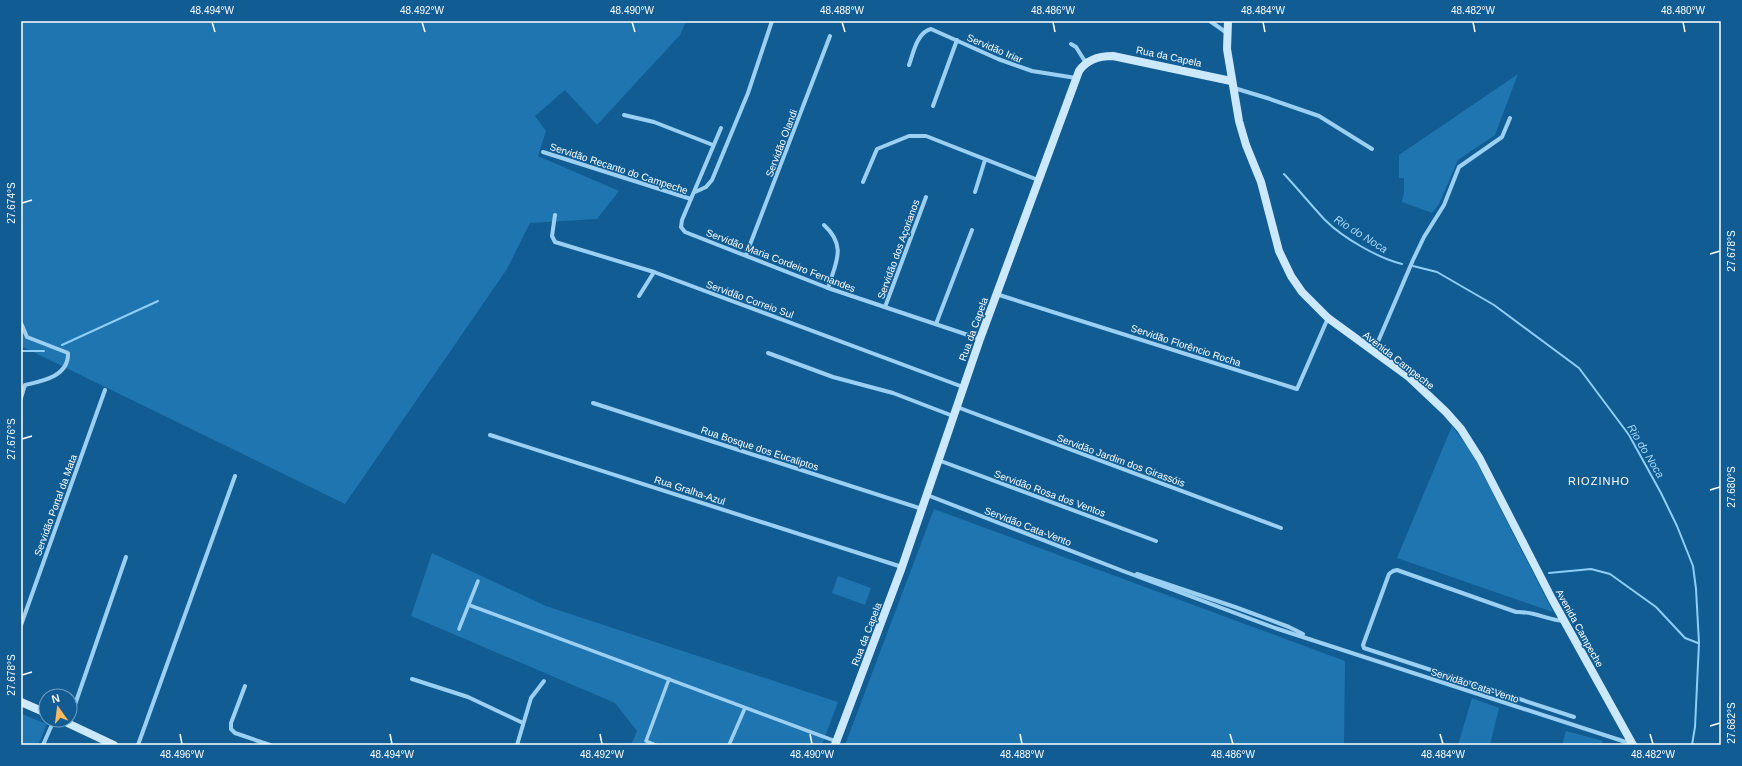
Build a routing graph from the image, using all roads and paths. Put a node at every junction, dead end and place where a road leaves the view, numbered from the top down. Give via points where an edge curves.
1 (772, 21) edge
2 (1210, 21) edge
3 (1228, 21) edge
4 (1227, 33) junction
5 (830, 36) dead end
6 (957, 40) junction
7 (1071, 44) dead end
8 (1086, 63) junction
9 (909, 65) dead end
10 (1076, 78) junction
11 (1232, 84) junction
12 (933, 106) dead end
13 (624, 115) dead end
14 (1510, 118) dead end
15 (720, 128) dead end
16 (714, 145) junction
17 (1372, 149) dead end
18 (543, 152) dead end
19 (985, 160) junction
20 (1038, 180) junction
21 (863, 182) dead end
22 (694, 192) junction
23 (975, 192) dead end
24 (926, 197) dead end
25 (691, 199) junction
26 (555, 215) dead end
27 (824, 225) dead end
28 (972, 230) dead end
29 (746, 255) junction
30 (654, 272) junction
31 (828, 288) junction
32 (996, 294) junction
33 (639, 296) dead end
34 (885, 307) junction
35 (1328, 318) junction
36 (21, 323) edge
37 (936, 324) junction
38 (980, 339) junction
39 (1374, 351) junction
40 (768, 353) dead end
41 (963, 387) junction
42 (105, 390) dead end
43 (21, 398) edge
44 (593, 402) dead end
45 (956, 407) junction
46 (953, 416) junction
47 (490, 435) dead end
48 (938, 460) junction
49 (235, 476) dead end
50 (927, 495) junction
51 (922, 509) junction
52 (1281, 528) dead end
53 (1156, 542) dead end
54 (126, 557) dead end
55 (902, 567) junction
56 (1123, 571) junction
57 (478, 581) dead end
58 (1217, 600) junction
59 (468, 605) junction
60 (1215, 605) junction
61 (1251, 613) junction
62 (1249, 618) junction
63 (1564, 621) junction
64 (21, 625) edge
65 (459, 629) dead end
66 (1312, 639) junction
67 (1433, 671) junction
68 (412, 679) dead end
69 (1430, 679) junction
70 (669, 680) junction
71 (544, 681) dead end
72 (245, 686) dead end
73 (78, 690) edge
74 (21, 702) edge
75 (745, 708) junction
76 (38, 709) edge
77 (1574, 717) dead end
78 (523, 723) junction
79 (78, 727) edge
80 (50, 728) edge
81 (836, 743) edge
82 (43, 745) edge
83 (114, 745) edge
84 (138, 745) edge
85 (270, 745) edge
86 (516, 745) edge
87 (656, 745) edge
88 (729, 745) edge
89 (1633, 745) edge

1 - 22 street via 748,93 712,180 706,187
2 - 4 street
3 - 4 main road, Avenida Campeche
4 - 11 main road, Avenida Campeche
5 - 29 street, Servidão Olandi
6 - 9 street, Servidão Iriar via 931,29 926,30 921,35
6 - 10 street, Servidão Iriar via 1032,72
6 - 12 street
7 - 8 street via 1076,47
8 - 10 main road, Rua da Capela
8 - 11 main road, Rua da Capela via 1098,57 1118,56
10 - 20 main road, Rua da Capela
11 - 17 street, Rua da Capela via 1323,118
11 - 35 main road, Avenida Campeche via 1242,134 1262,182 1279,251 1296,285
13 - 16 street via 654,122
14 - 39 street via 1502,137 1459,167 1444,205 1413,260
15 - 16 street, Servidão Maria Cordeiro Fernandes
16 - 22 street, Servidão Maria Cordeiro Fernandes
18 - 25 street, Servidão Recanto do Campeche
19 - 20 street
19 - 21 street via 936,139 909,136 877,149
19 - 23 street
20 - 32 main road, Rua da Capela
22 - 25 street, Servidão Maria Cordeiro Fernandes
24 - 34 street, Servidão dos Açorianos
25 - 29 street, Servidão Maria Cordeiro Fernandes via 681,223 682,230
26 - 30 street, Servidão Correio Sul via 552,236 555,242
27 - 31 street via 838,243 838,255
28 - 37 street
29 - 31 street, Servidão Maria Cordeiro Fernandes
30 - 33 street
30 - 41 street, Servidão Correio Sul
31 - 34 street, Servidão Maria Cordeiro Fernandes
32 - 35 street, Servidão Florêncio Rocha via 1297,389
32 - 38 main road, Rua da Capela
34 - 37 street, Servidão Maria Cordeiro Fernandes
35 - 39 main road, Avenida Campeche
36 - 43 street via 27,337 68,353 68,362 62,371 45,381 25,385
37 - 38 street, Servidão Maria Cordeiro Fernandes
38 - 41 main road, Rua da Capela
39 - 63 main road, Avenida Campeche via 1409,377 1461,429 1480,460
40 - 46 street via 833,377 893,393
41 - 45 main road, Rua da Capela
42 - 64 street, Servidão Portal da Mata
44 - 51 street, Rua Bosque dos Eucaliptos
45 - 46 main road, Rua da Capela
45 - 52 street, Servidão Jardim dos Girassóis
46 - 48 main road, Rua da Capela
47 - 55 street, Rua Gralha-Azul
48 - 50 main road, Rua da Capela
48 - 53 street, Servidão Rosa dos Ventos
49 - 84 street
50 - 51 main road, Rua da Capela
50 - 56 street, Servidão Cata-Vento
51 - 55 main road, Rua da Capela
54 - 73 street
55 - 81 main road, Rua da Capela
56 - 58 street, Servidão Cata-Vento
56 - 60 street, Servidão Cata-Vento
57 - 59 street
58 - 60 street
58 - 61 street, Servidão Cata-Vento
59 - 65 street
59 - 70 street
60 - 62 street, Servidão Cata-Vento
61 - 62 street
61 - 66 street, Servidão Cata-Vento via 1289,627
62 - 66 street, Servidão Cata-Vento
63 - 67 street via 1516,612 1397,570 1393,571 1364,642 1364,648
63 - 89 main road, Avenida Campeche
66 - 69 street, Servidão Cata-Vento
67 - 69 street
67 - 77 street
68 - 78 street via 468,697
69 - 89 street, Servidão Cata-Vento
70 - 75 street
70 - 87 street via 646,741
71 - 78 street via 531,698
72 - 85 street via 231,729 235,733
74 - 76 main road
75 - 81 street
75 - 88 street
78 - 86 street
79 - 83 main road
80 - 82 street

